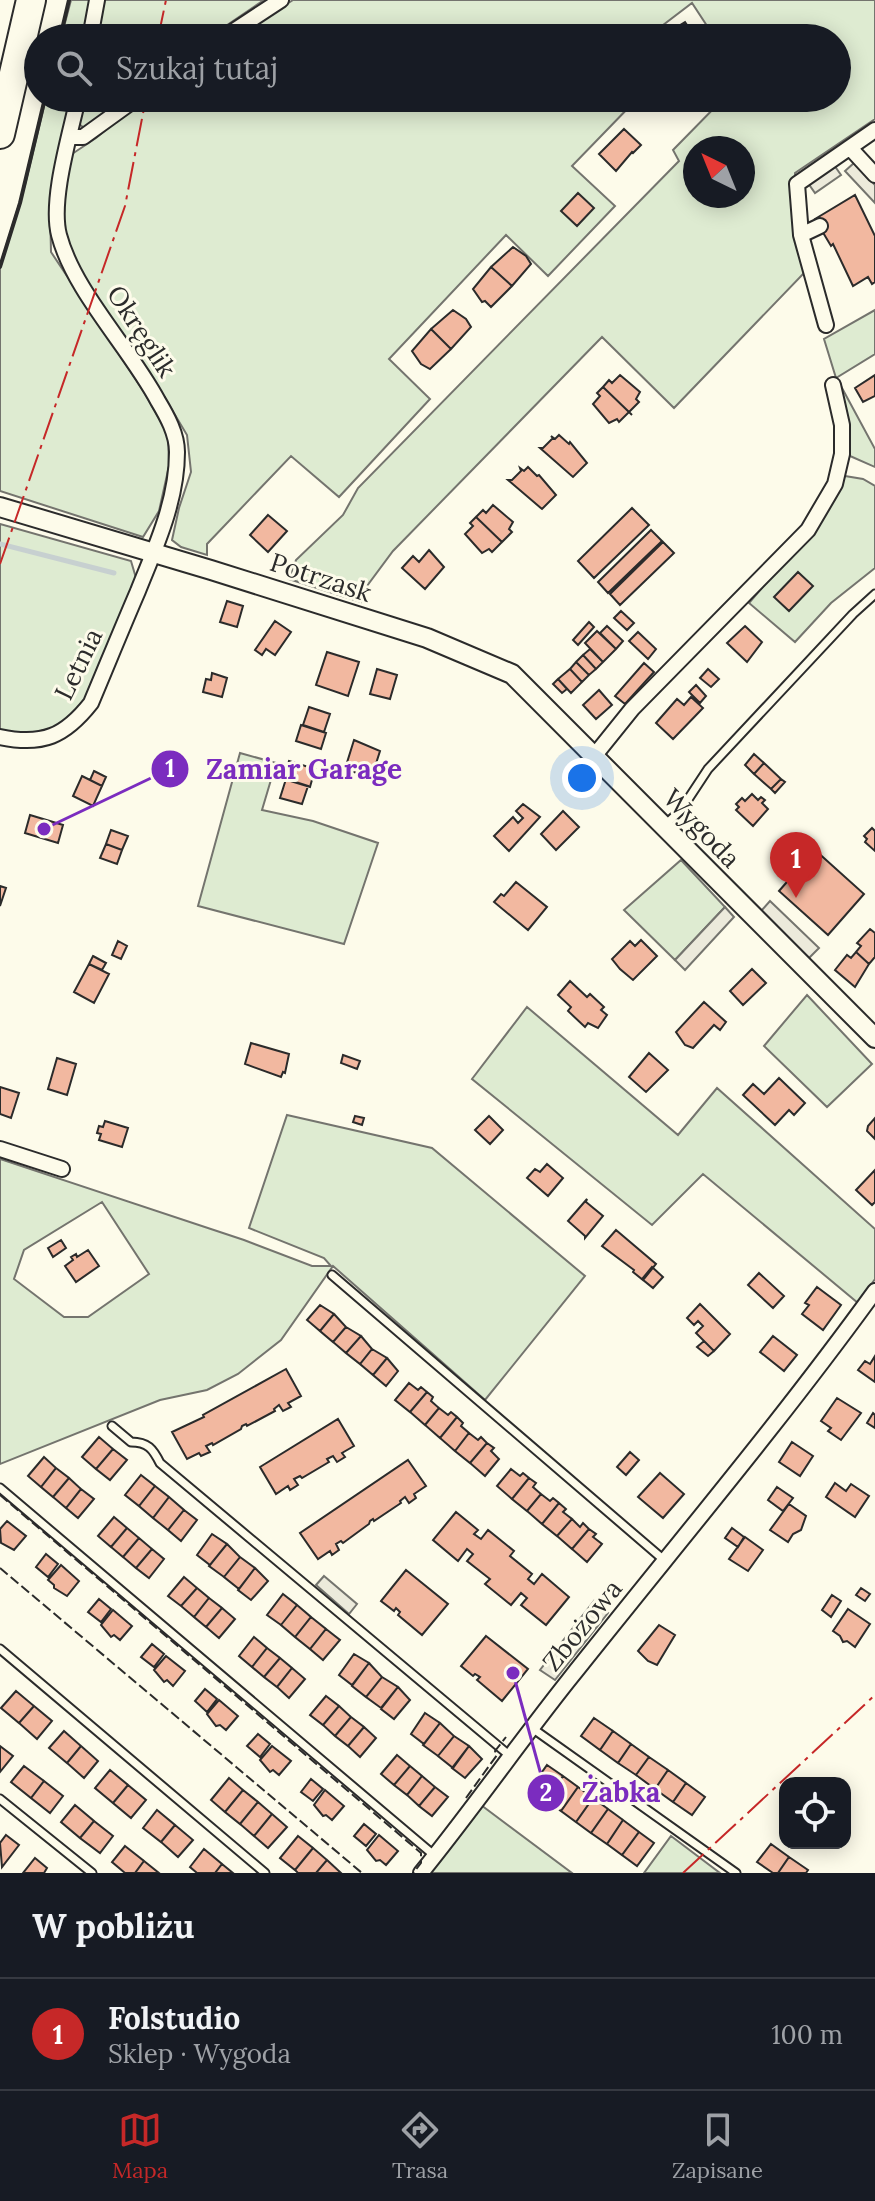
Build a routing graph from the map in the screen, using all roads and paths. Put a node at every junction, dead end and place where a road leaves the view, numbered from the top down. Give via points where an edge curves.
1 (31, 0) edge
2 (97, 0) edge
3 (281, 0) edge
4 (25, 24) edge
5 (93, 24) edge
6 (244, 24) edge
7 (24, 30) edge
8 (75, 112) edge
9 (118, 112) edge
10 (875, 130) edge
11 (0, 134) edge
12 (70, 137) junction
13 (851, 149) junction
14 (875, 175) edge
15 (820, 226) dead end
16 (801, 235) junction
17 (826, 325) dead end
18 (833, 385) dead end
19 (0, 507) edge
20 (154, 552) junction
21 (875, 594) edge
22 (0, 737) edge
23 (595, 755) junction
24 (665, 825) junction
25 (875, 1038) edge
26 (0, 1149) edge
27 (62, 1169) dead end
28 (332, 1275) dead end
29 (875, 1291) edge
30 (112, 1426) dead end
31 (0, 1488) edge
32 (660, 1557) junction
33 (0, 1649) edge
34 (531, 1728) junction
35 (509, 1755) junction
36 (0, 1799) edge
37 (435, 1856) junction
38 (92, 1873) edge
39 (265, 1873) edge
40 (421, 1873) edge
41 (736, 1873) edge

1 - 4 highway
2 - 5 street
3 - 6 street
7 - 11 highway
8 - 12 street, Okręglik
9 - 12 street via 83,137
10 - 13 street
12 - 20 street, Okręglik via 56,206 58,233 84,287 147,380 177,449 172,501
13 - 14 street
13 - 16 street via 797,184
15 - 16 street
16 - 17 street
18 - 23 street via 842,454 835,484 808,530 632,709
19 - 20 street, Potrzask
20 - 22 street, Letnia via 91,703 75,723 49,739
20 - 23 street, Potrzask via 427,638 512,674
21 - 24 lane via 708,769
23 - 24 street, Wygoda
24 - 25 street, Wygoda
26 - 27 street
28 - 32 lane
29 - 32 street, Zbożowa
30 - 35 lane via 131,1442 143,1442 153,1450 160,1463
31 - 37 lane
32 - 34 street, Zbożowa
33 - 39 lane
34 - 35 street, Zbożowa
34 - 41 lane
35 - 37 street, Zbożowa
36 - 38 lane
37 - 40 street, Zbożowa

